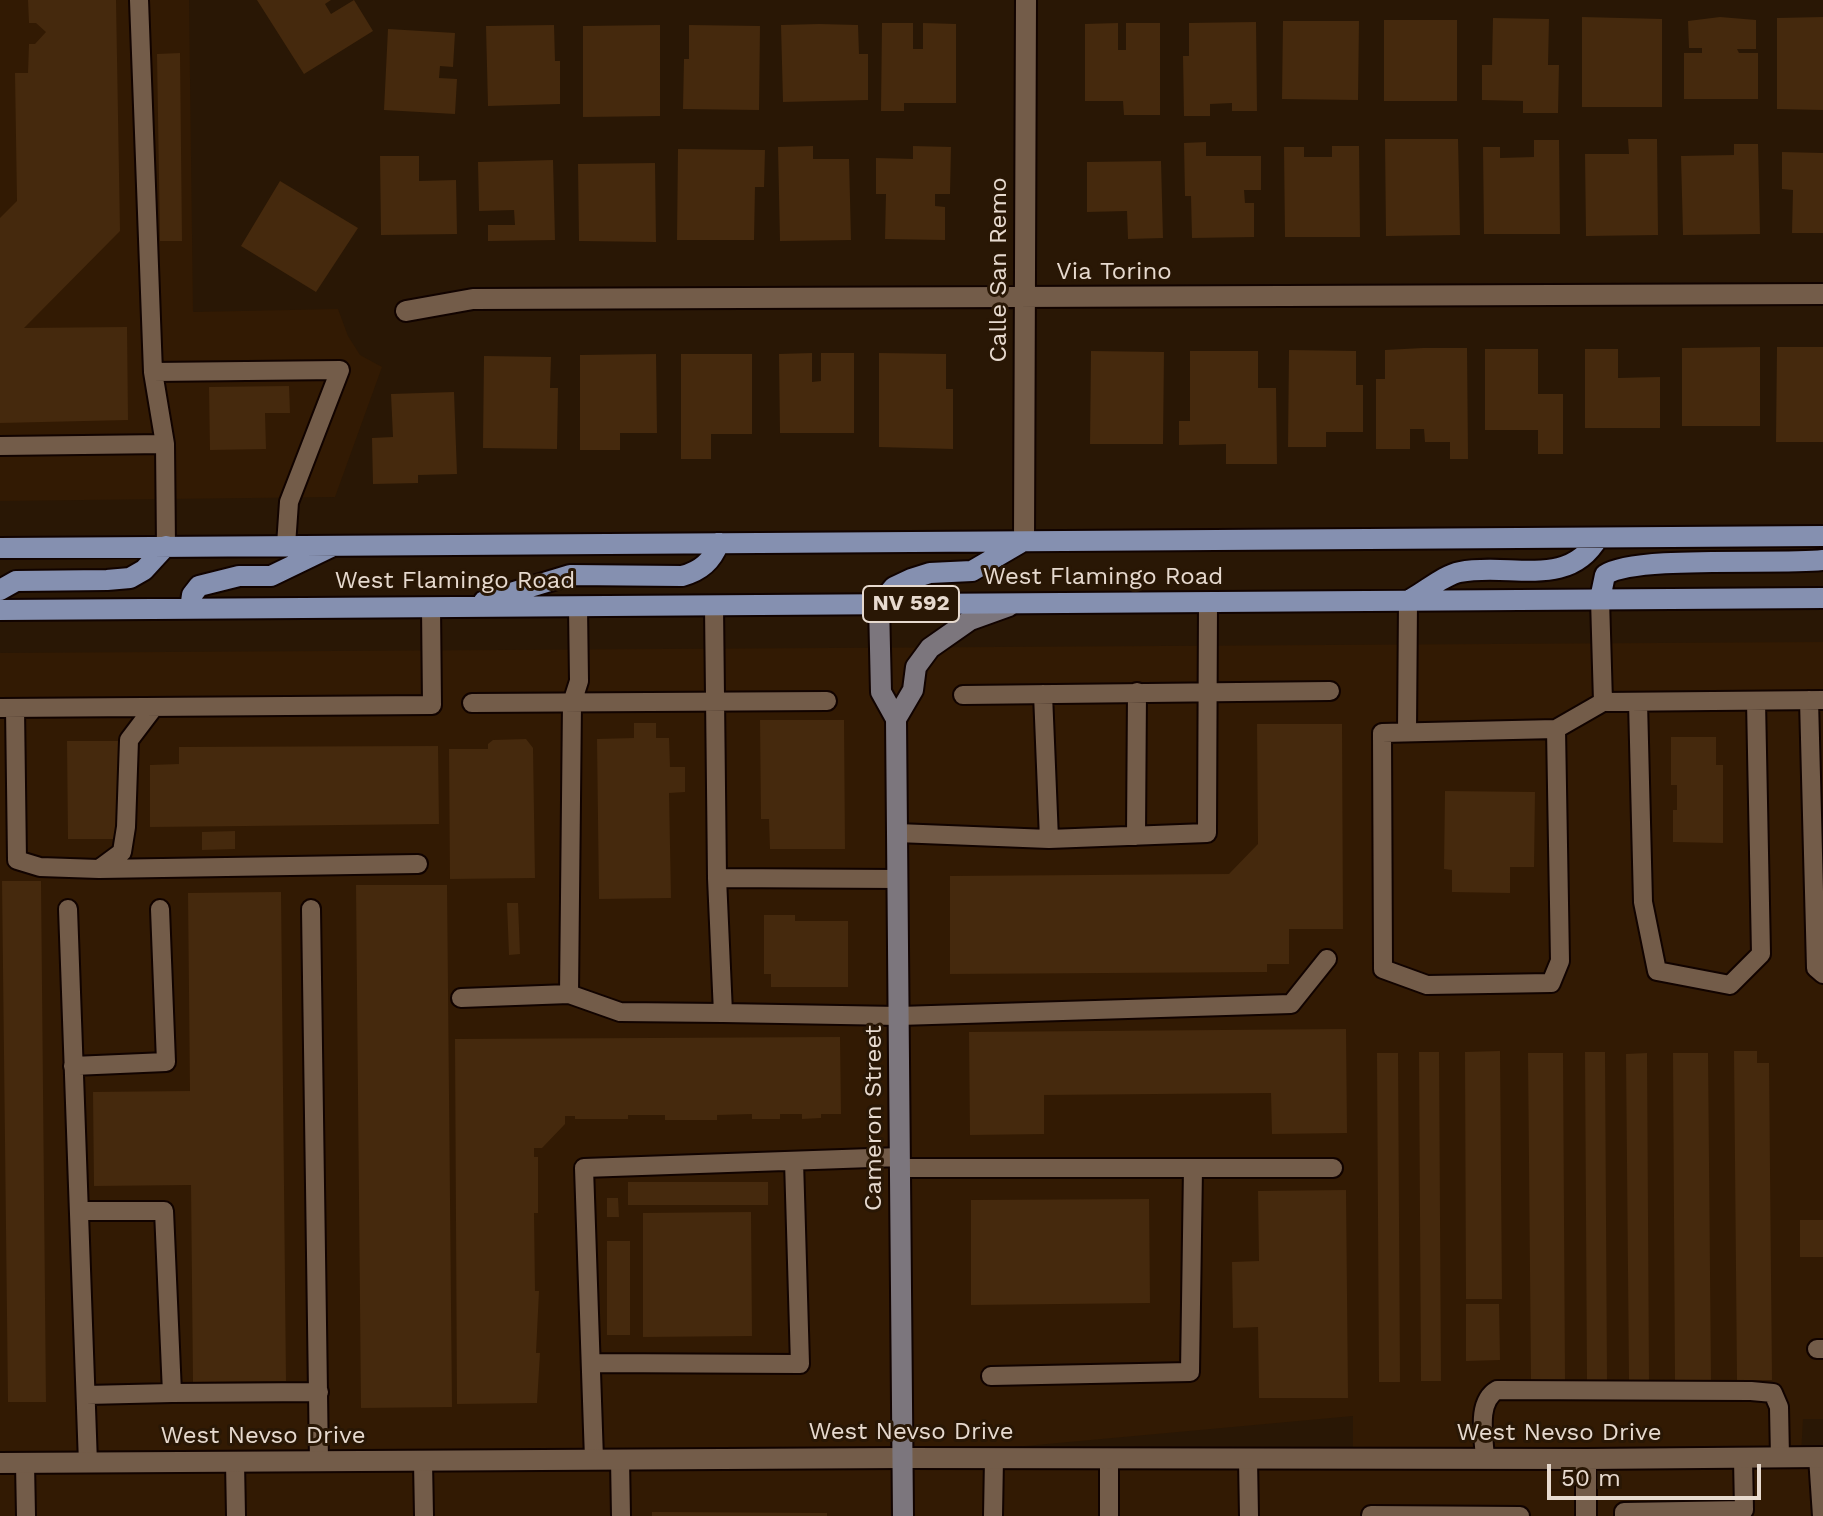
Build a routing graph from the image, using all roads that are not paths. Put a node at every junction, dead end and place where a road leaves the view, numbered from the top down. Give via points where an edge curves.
1 (139, 0) edge
2 (1026, 0) edge
3 (1823, 294) edge
4 (1025, 298) junction
5 (406, 311) dead end
6 (153, 372) junction
7 (165, 444) junction
8 (0, 446) edge
9 (1823, 536) edge
10 (1598, 538) junction
11 (1024, 541) junction
12 (719, 543) junction
13 (286, 545) junction
14 (334, 545) junction
15 (166, 546) junction
16 (0, 548) edge
17 (1823, 560) edge
18 (0, 590) edge
19 (1823, 598) edge
20 (1600, 599) junction
21 (1408, 601) junction
22 (1208, 602) junction
23 (1020, 603) junction
24 (879, 605) junction
25 (714, 606) junction
26 (431, 607) junction
27 (461, 607) junction
28 (578, 607) junction
29 (190, 609) junction
30 (0, 610) edge
31 (1208, 691) junction
32 (1330, 691) dead end
33 (1137, 692) junction
34 (1043, 694) junction
35 (963, 695) dead end
36 (1816, 700) edge
37 (714, 701) junction
38 (827, 701) dead end
39 (1756, 701) junction
40 (1603, 702) junction
41 (1638, 702) junction
42 (472, 703) dead end
43 (572, 703) junction
44 (154, 707) junction
45 (8, 708) edge
46 (896, 719) junction
47 (1556, 729) junction
48 (1407, 732) junction
49 (897, 833) junction
50 (1136, 836) junction
51 (1049, 839) junction
52 (418, 864) dead end
53 (99, 869) junction
54 (717, 878) junction
55 (898, 879) junction
56 (68, 909) dead end
57 (160, 909) dead end
58 (311, 909) dead end
59 (1327, 959) dead end
60 (1823, 974) edge
61 (569, 994) junction
62 (461, 998) dead end
63 (723, 1013) junction
64 (899, 1016) junction
65 (73, 1066) junction
66 (794, 1161) junction
67 (900, 1162) junction
68 (1193, 1168) junction
69 (1333, 1168) dead end
70 (79, 1211) junction
71 (591, 1363) junction
72 (991, 1376) dead end
73 (319, 1392) junction
74 (172, 1393) junction
75 (86, 1395) junction
76 (1780, 1457) junction
77 (1821, 1457) edge
78 (903, 1458) junction
79 (994, 1458) junction
80 (1109, 1458) junction
81 (1743, 1458) junction
82 (594, 1459) junction
83 (620, 1459) junction
84 (1248, 1459) junction
85 (1485, 1459) junction
86 (1586, 1459) junction
87 (319, 1461) junction
88 (423, 1461) junction
89 (235, 1462) junction
90 (0, 1463) edge
91 (25, 1463) junction
92 (88, 1463) junction
93 (1371, 1515) edge
94 (26, 1516) edge
95 (236, 1516) edge
96 (424, 1516) edge
97 (621, 1516) edge
98 (903, 1516) edge
99 (993, 1516) edge
100 (1109, 1516) edge
101 (1249, 1516) edge
102 (1520, 1516) edge
103 (1586, 1516) edge
104 (1624, 1516) edge
105 (1822, 1516) edge

1 - 6 lane
2 - 4 street, Calle San Remo
3 - 4 street, Via Torino
4 - 5 street, Via Torino via 473,299
4 - 11 street, Calle San Remo
6 - 7 lane
6 - 13 lane via 340,370 289,502
7 - 8 lane
7 - 15 lane
9 - 10 main road, West Flamingo Road
10 - 11 main road, West Flamingo Road
10 - 21 main road via 1579,562 1560,569 1459,572
11 - 12 main road, West Flamingo Road
11 - 24 main road via 972,571 911,579 894,587
12 - 14 main road, West Flamingo Road
12 - 27 main road via 696,572 682,576 570,575
13 - 14 main road, West Flamingo Road
13 - 15 main road, West Flamingo Road
14 - 29 main road via 271,576 239,576 199,586
15 - 16 main road, West Flamingo Road
15 - 18 main road via 130,578 16,581
17 - 20 main road via 1613,570 1605,575
19 - 20 main road, West Flamingo Road / NV 592
20 - 21 main road, West Flamingo Road / NV 592
20 - 40 lane
21 - 22 main road, West Flamingo Road / NV 592
21 - 48 lane
22 - 23 main road, West Flamingo Road / NV 592
22 - 31 lane
23 - 24 main road, West Flamingo Road / NV 592
23 - 46 street, Cameron Street via 970,620 930,648 916,667 913,690
24 - 25 main road, West Flamingo Road / NV 592
24 - 46 street, Cameron Street via 881,692
25 - 28 main road, West Flamingo Road / NV 592
25 - 37 lane
26 - 27 main road, West Flamingo Road / NV 592
26 - 29 main road, West Flamingo Road / NV 592
26 - 44 lane via 432,705
27 - 28 main road, West Flamingo Road / NV 592
28 - 43 lane via 579,681
29 - 30 main road, West Flamingo Road / NV 592
31 - 32 lane
31 - 33 lane
31 - 50 lane via 1207,833
33 - 34 lane
33 - 50 lane
34 - 35 lane
34 - 51 lane
36 - 39 lane
36 - 60 lane via 1816,968
37 - 38 lane
37 - 43 lane
37 - 54 lane
39 - 41 lane
39 - 41 lane via 1761,954 1730,985 1657,971 1643,902
40 - 41 lane
40 - 47 lane
42 - 43 lane
43 - 61 lane
44 - 45 lane
44 - 53 lane via 129,740 122,852
45 - 53 lane via 17,860 40,867
46 - 49 street, Cameron Street
47 - 48 lane
47 - 48 lane via 1560,961 1551,983 1427,985 1383,969 1382,733
49 - 51 lane
49 - 55 street, Cameron Street
50 - 51 lane
52 - 53 lane
54 - 55 lane
54 - 63 lane
55 - 64 street, Cameron Street
56 - 65 lane
57 - 65 lane via 166,1062
58 - 73 lane
59 - 64 lane via 1291,1004
61 - 62 lane
61 - 63 lane via 620,1012
63 - 64 lane
64 - 67 street, Cameron Street
65 - 70 lane
66 - 67 lane
66 - 71 lane via 584,1168
66 - 71 lane via 800,1364
67 - 68 lane
67 - 78 street, Cameron Street
68 - 69 lane
68 - 72 lane via 1190,1372
70 - 74 lane via 164,1211
70 - 75 lane
71 - 82 lane
73 - 74 lane
73 - 87 lane
74 - 75 lane
75 - 92 lane
76 - 77 street, West Nevso Drive
76 - 81 street, West Nevso Drive
76 - 85 lane via 1779,1407 1773,1393 1497,1390 1484,1405
77 - 105 lane
78 - 79 street, West Nevso Drive
78 - 83 street, West Nevso Drive
78 - 98 street, Cameron Street
79 - 80 street, West Nevso Drive
79 - 99 lane
80 - 84 street, West Nevso Drive
80 - 100 lane
81 - 86 street, West Nevso Drive
81 - 104 lane via 1744,1510
82 - 83 street, West Nevso Drive
82 - 88 street, West Nevso Drive
83 - 97 lane
84 - 85 street, West Nevso Drive
84 - 101 lane
85 - 86 street, West Nevso Drive
86 - 103 street
87 - 88 street, West Nevso Drive
87 - 89 street, West Nevso Drive
88 - 96 lane
89 - 92 street, West Nevso Drive
89 - 95 lane
90 - 91 street, West Nevso Drive
91 - 92 street, West Nevso Drive
91 - 94 lane
93 - 102 lane

